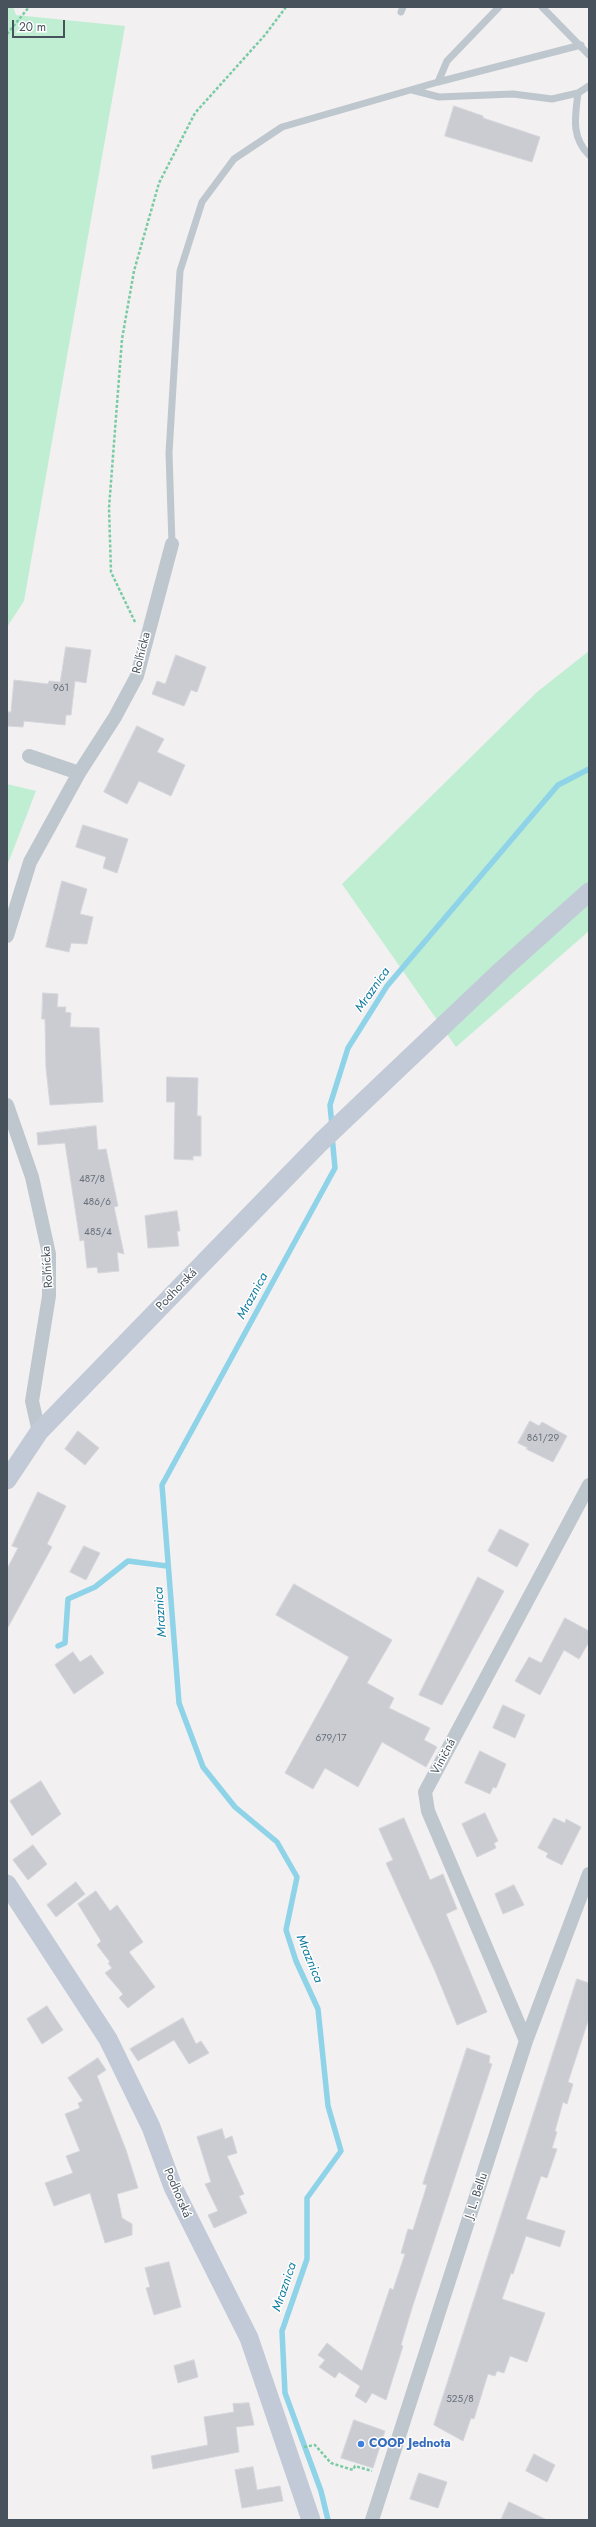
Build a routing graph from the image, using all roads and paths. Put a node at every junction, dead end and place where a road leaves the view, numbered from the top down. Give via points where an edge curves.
1 (29, 7) edge
2 (286, 7) edge
3 (499, 7) edge
4 (542, 7) edge
5 (7, 34) edge
6 (581, 46) junction
7 (589, 55) edge
8 (438, 82) junction
9 (589, 86) edge
10 (412, 90) junction
11 (578, 93) junction
12 (589, 155) edge
13 (172, 544) joint
14 (145, 642) junction
15 (29, 756) dead end
16 (79, 773) junction
17 (589, 892) edge
18 (7, 936) edge
19 (7, 1105) edge
20 (39, 1432) junction
21 (7, 1480) edge
22 (589, 1485) edge
23 (589, 1874) edge
24 (7, 1884) edge
25 (526, 2041) junction
26 (315, 2445) dead end
27 (368, 2470) dead end
28 (311, 2520) edge
29 (372, 2520) edge

1 - 5 path
2 - 14 path via 265,35 195,113 159,183 134,271 122,339 110,508 110,572
3 - 8 lane via 447,61
4 - 6 lane
6 - 7 lane
6 - 8 lane
8 - 10 lane
9 - 11 lane
10 - 11 lane via 440,97 513,94 552,99
10 - 13 lane via 282,127 234,159 202,202 180,271 169,453
11 - 12 lane via 575,113 576,135 581,147
13 - 14 street, Roľnícka
14 - 16 street, Roľnícka via 137,676 115,717
15 - 16 street
16 - 18 street, Roľnícka via 30,862
17 - 20 street, Podhorská via 503,969 321,1142
19 - 20 street, Roľnícka via 32,1177 49,1254 49,1296 32,1401
20 - 21 street, Podhorská
22 - 25 street, Viničná via 425,1792 428,1811
23 - 25 street, J. L. Bellu
24 - 28 street, Podhorská via 108,2039 151,2127 172,2187 249,2338
25 - 29 street, J. L. Bellu
26 - 27 path via 331,2463 353,2470 355,2466

